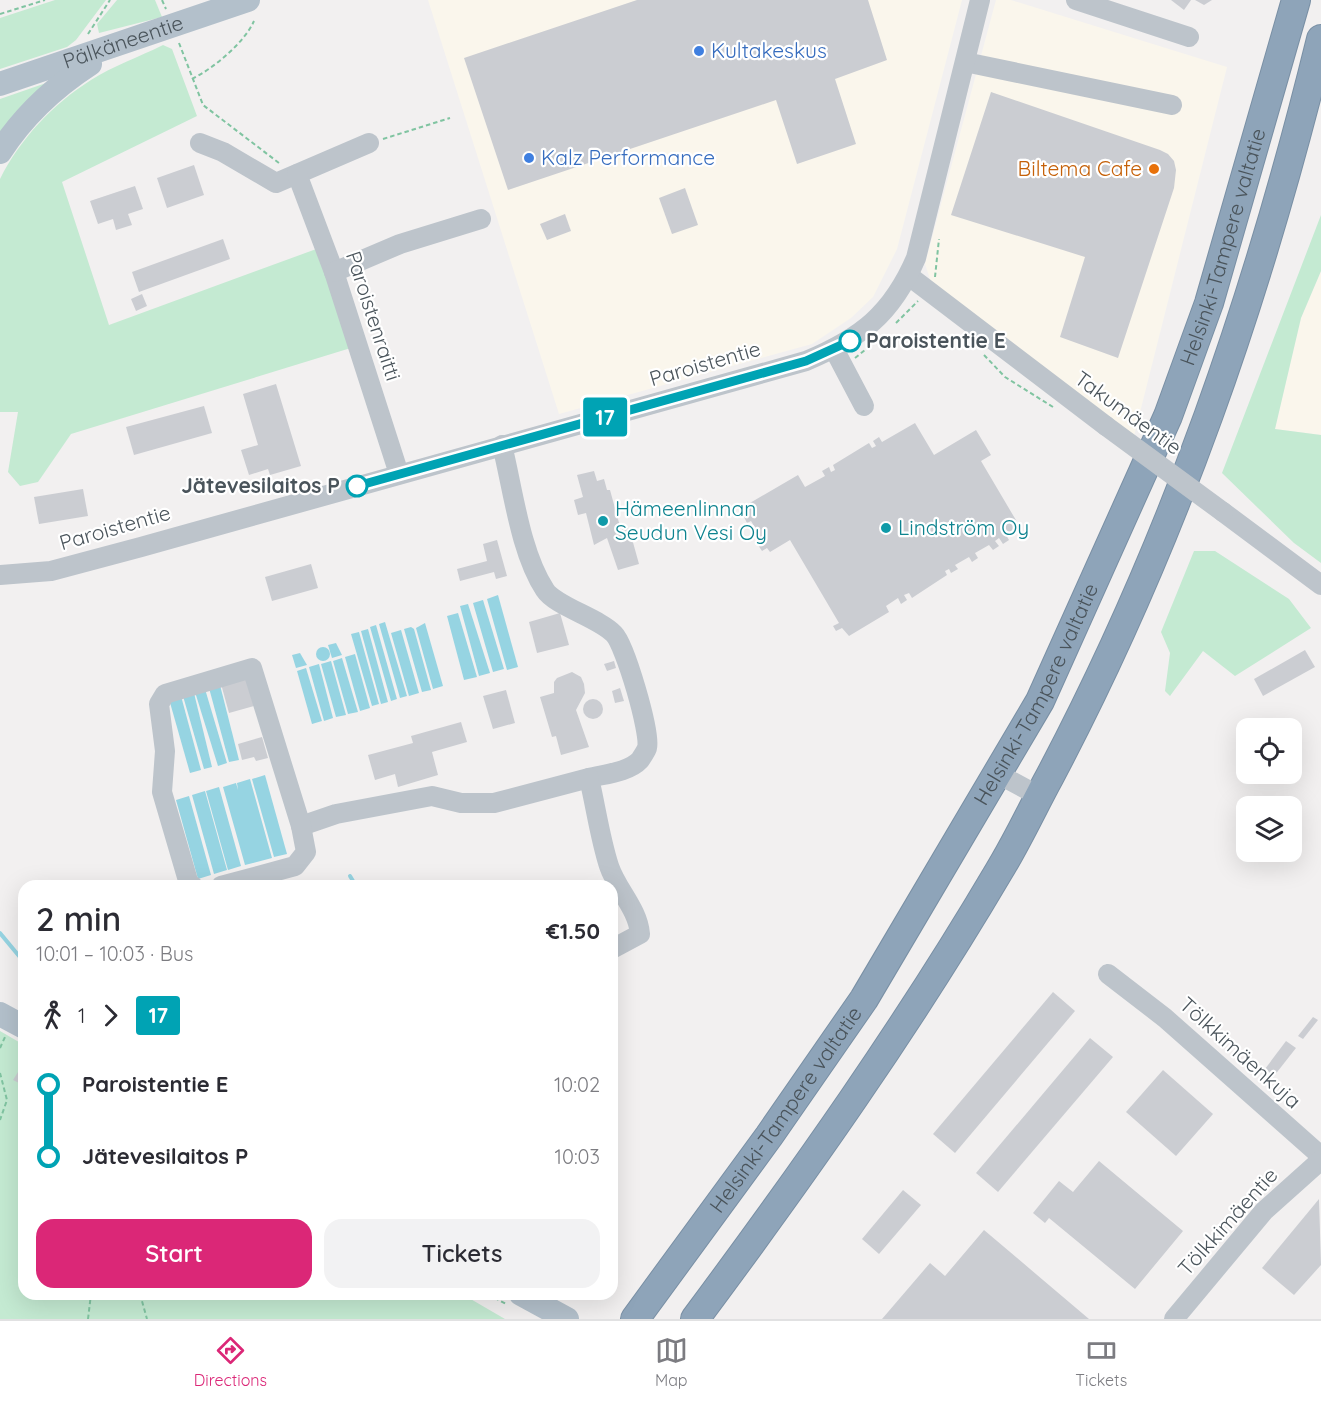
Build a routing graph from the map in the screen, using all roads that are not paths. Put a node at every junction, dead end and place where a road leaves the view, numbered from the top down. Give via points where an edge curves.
1 (980, 0) edge
2 (1076, 0) edge
3 (1296, 0) edge
4 (1132, 8) edge
5 (251, 10) edge
6 (1189, 37) dead end
7 (1321, 39) edge
8 (124, 44) junction
9 (965, 62) junction
10 (3, 82) edge
11 (1321, 93) edge
12 (1172, 105) dead end
13 (369, 143) road end
14 (200, 144) dead end
15 (0, 152) edge
16 (1290, 164) junction
17 (297, 174) junction
18 (481, 219) dead end
19 (334, 272) junction
20 (909, 276) junction
21 (834, 349) junction
22 (864, 406) dead end
23 (502, 445) junction
24 (399, 474) junction
25 (0, 575) edge
26 (1321, 585) edge
27 (998, 774) junction
28 (590, 778) junction
29 (1040, 796) junction
30 (301, 826) junction
31 (188, 880) edge
32 (243, 880) edge
33 (615, 880) edge
34 (618, 886) edge
35 (618, 946) edge
36 (1108, 974) dead end
37 (0, 1014) edge
38 (18, 1024) edge
39 (1321, 1158) edge
40 (532, 1300) edge
41 (567, 1319) edge
42 (635, 1319) edge
43 (695, 1319) edge
44 (1174, 1319) edge

1 - 9 street, Paroistentie
2 - 4 street
3 - 27 highway, Helsinki-Tampere valtatie via 1209,303 1168,416 1040,700
4 - 6 street
5 - 8 main road, Pälkäneentie
7 - 16 highway, Helsinki-Tampere valtatie
8 - 10 main road, Pälkäneentie
8 - 15 main road via 65,80 14,130
9 - 12 street
9 - 20 street, Paroistentie via 924,231
11 - 16 highway
13 - 17 street
14 - 17 street via 223,152 270,182
16 - 29 highway, Helsinki-Tampere valtatie via 1206,430 1149,572
17 - 19 street, Paroistenraitti
18 - 19 street via 400,244
19 - 24 street, Paroistenraitti
20 - 21 street, Paroistentie via 871,326
20 - 26 street, Takumäentie, bridge
21 - 22 street
21 - 23 street, Paroistentie via 806,361
23 - 24 street, Paroistentie
23 - 28 street via 538,578 546,593 614,634 624,650 647,731 647,748 640,760 629,768
24 - 25 street, Paroistentie via 51,571
27 - 29 street
27 - 42 highway, Helsinki-Tampere valtatie via 864,999
28 - 30 street via 494,803 461,804 432,796 336,814
28 - 33 street
29 - 43 highway, Helsinki-Tampere valtatie via 1000,870 904,1023 813,1160
30 - 31 street via 252,668 165,694 159,704 165,750 162,792
30 - 32 street via 306,852 295,866
34 - 35 street via 638,919 640,934
36 - 39 street, Tölkkimäenkuja
37 - 38 main road
39 - 44 street, Tölkkimäentie via 1264,1211
40 - 41 main road

